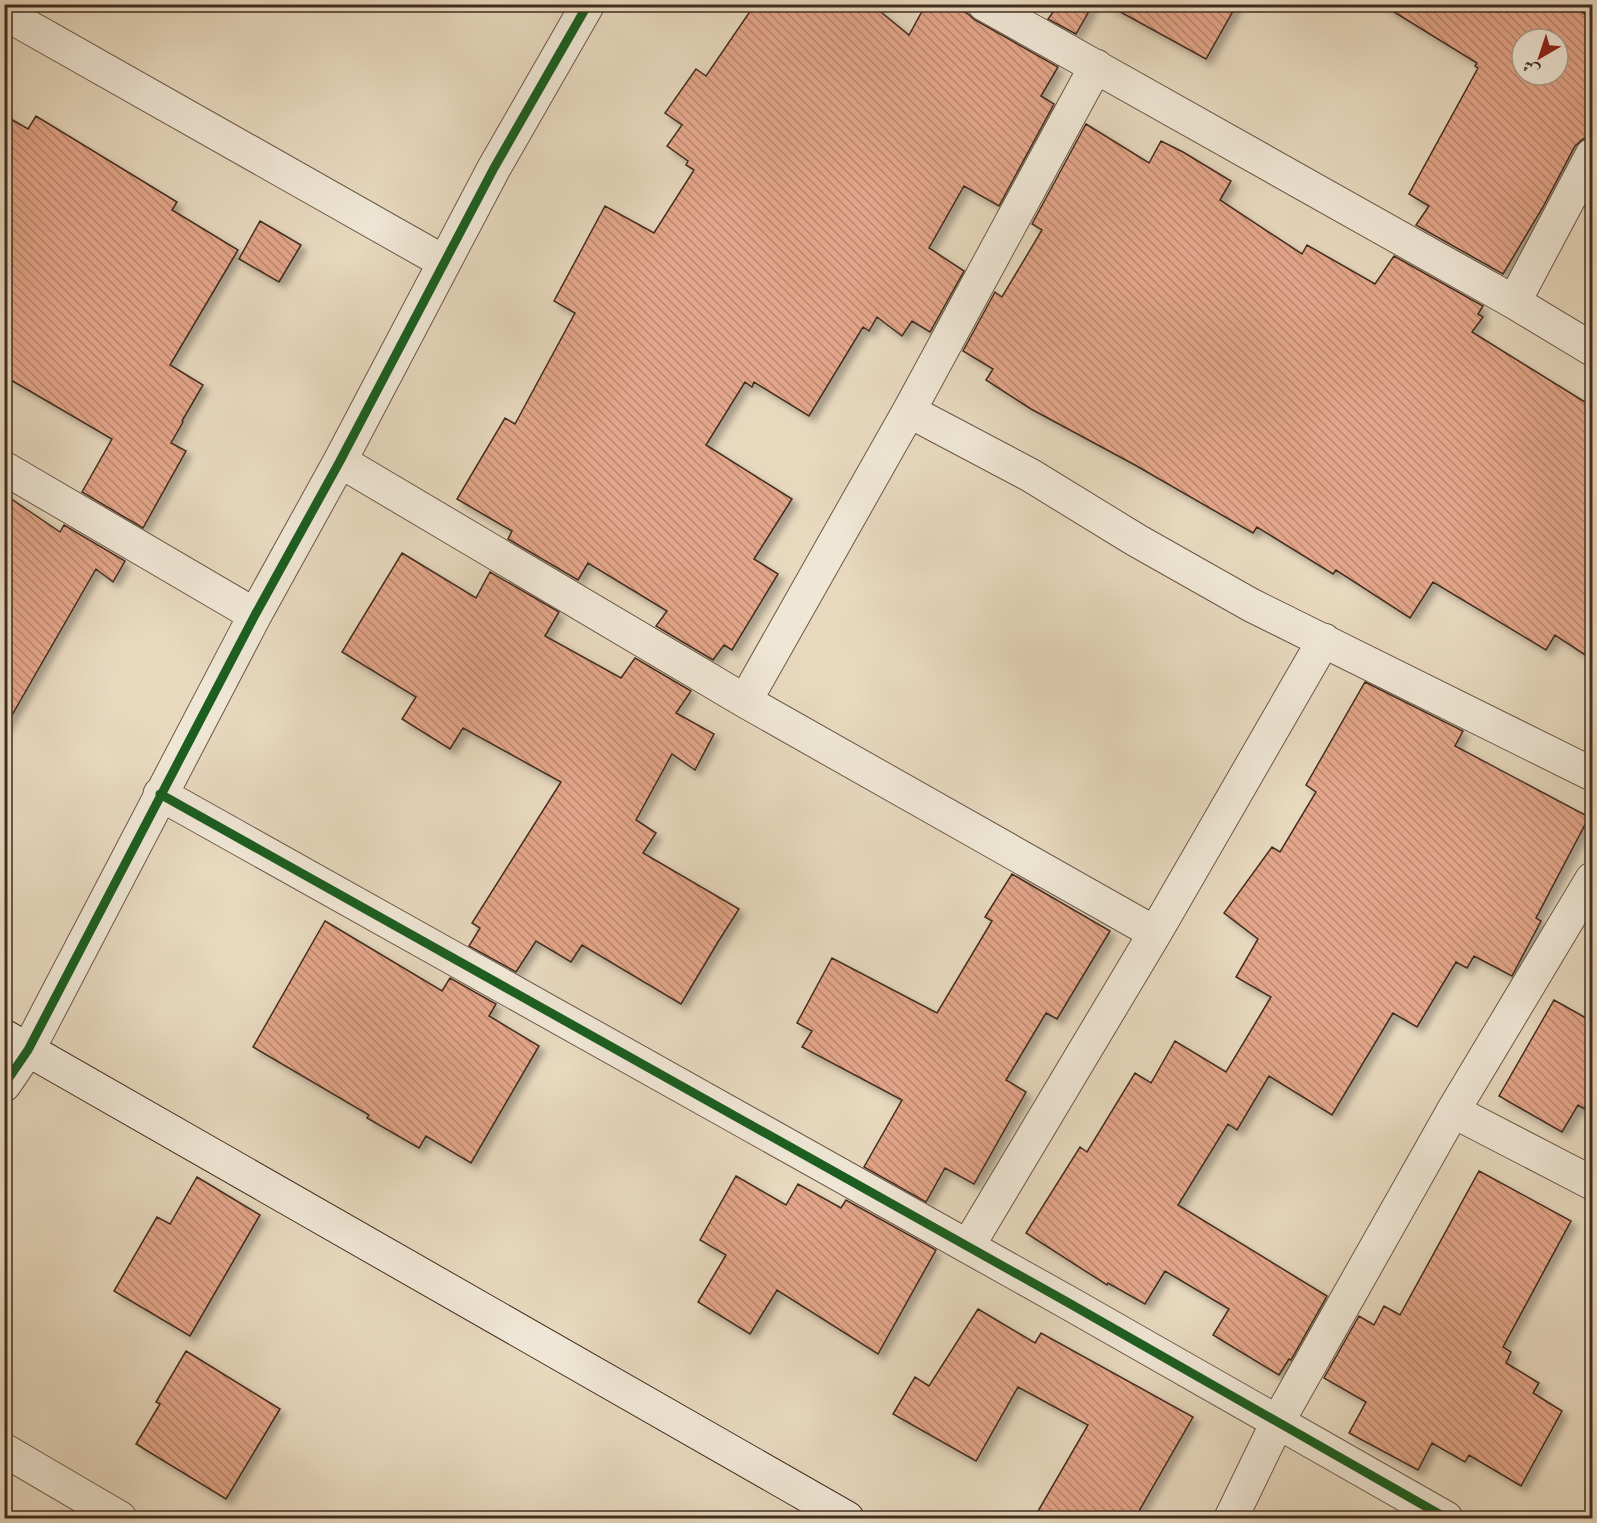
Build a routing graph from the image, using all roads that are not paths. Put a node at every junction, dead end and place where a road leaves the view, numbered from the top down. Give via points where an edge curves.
1 (588, 4) edge
2 (984, 4) edge
3 (4, 13) edge
4 (1096, 66) junction
5 (1593, 155) edge
6 (444, 262) junction
7 (1514, 302) junction
8 (1593, 349) edge
9 (909, 411) junction
10 (340, 461) junction
11 (4, 468) edge
12 (255, 615) junction
13 (1324, 640) junction
14 (745, 701) junction
15 (1593, 774) edge
16 (160, 794) junction
17 (1593, 879) edge
18 (1155, 933) junction
19 (16, 1043) edge
20 (4, 1085) edge
21 (1453, 1111) junction
22 (1593, 1183) edge
23 (968, 1246) junction
24 (1277, 1423) junction
25 (4, 1450) edge
26 (120, 1518) edge
27 (847, 1518) edge
28 (1231, 1518) edge
29 (1446, 1518) edge

1 - 6 street
2 - 4 street
3 - 6 street
4 - 7 street
4 - 9 street
5 - 7 street
6 - 10 street
7 - 8 street
9 - 13 street via 1251,604
9 - 14 street
10 - 12 street
10 - 14 street
11 - 12 street
12 - 16 street
13 - 15 street
13 - 18 street
14 - 18 street
16 - 19 street
16 - 23 street
17 - 21 street
18 - 23 street
19 - 20 street
19 - 27 street
21 - 22 street
21 - 24 street
23 - 24 street
24 - 28 street
24 - 29 street
25 - 26 street

